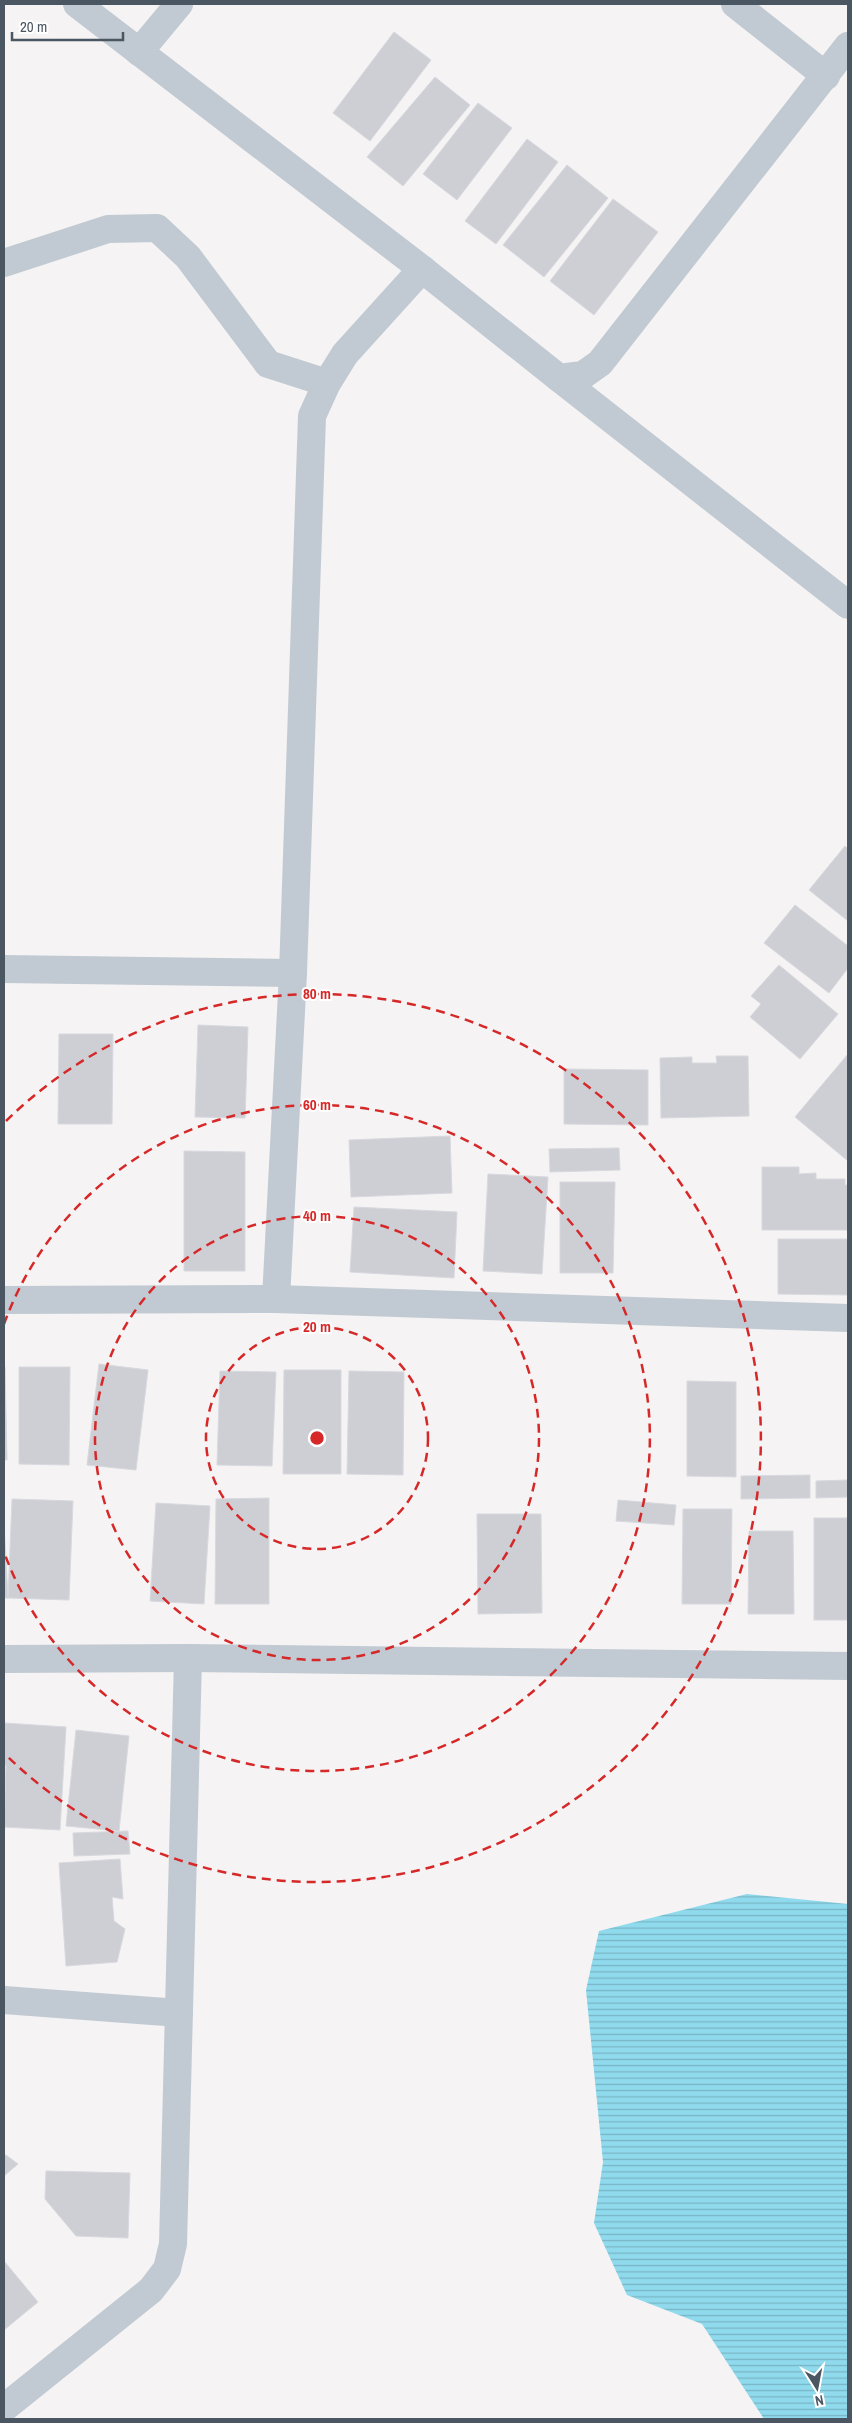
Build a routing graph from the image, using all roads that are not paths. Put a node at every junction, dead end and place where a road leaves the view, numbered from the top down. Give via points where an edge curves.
1 (77, 4) edge
2 (179, 4) edge
3 (735, 4) edge
4 (848, 46) edge
5 (139, 52) junction
6 (826, 76) junction
7 (4, 263) edge
8 (422, 269) junction
9 (558, 378) junction
10 (327, 383) junction
11 (848, 605) edge
12 (4, 969) edge
13 (293, 973) junction
14 (276, 1299) junction
15 (4, 1300) edge
16 (848, 1318) edge
17 (4, 1658) edge
18 (188, 1658) junction
19 (848, 1666) edge
20 (4, 2000) edge
21 (178, 2013) junction
22 (4, 2408) edge

1 - 5 street
2 - 5 street
3 - 6 street
4 - 6 street
5 - 8 street
6 - 9 street via 600,363 583,375
7 - 10 street via 108,228 157,228 188,257 268,364
8 - 9 street
8 - 10 street via 345,354
9 - 11 street
10 - 13 street via 312,416
12 - 13 street
13 - 14 street
14 - 15 street
14 - 16 street
17 - 18 street
18 - 19 street
18 - 21 street
20 - 21 street
21 - 22 street via 173,2244 167,2269 151,2290

